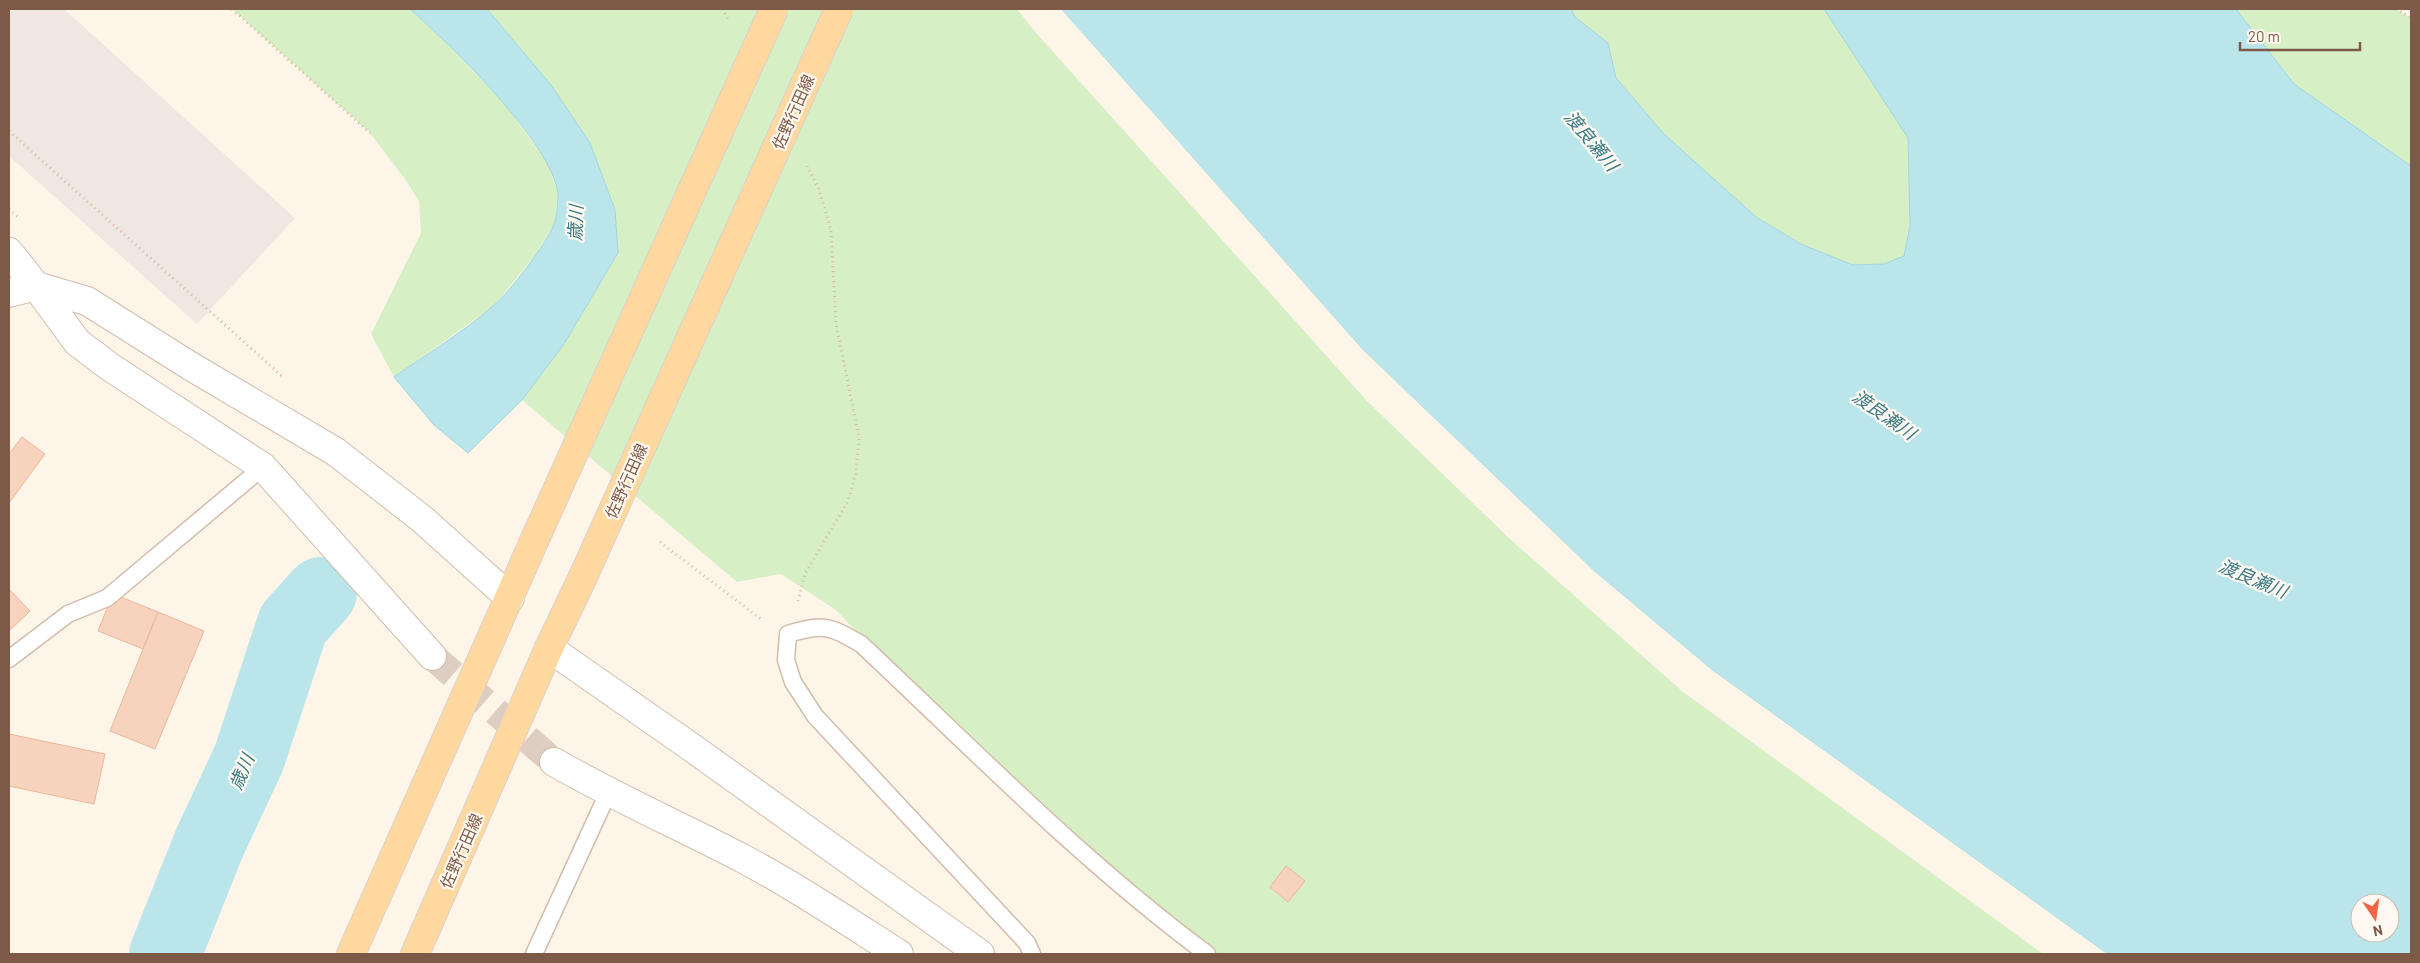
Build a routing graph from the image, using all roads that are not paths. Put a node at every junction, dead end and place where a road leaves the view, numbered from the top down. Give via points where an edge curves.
1 (774, 9) edge
2 (839, 9) edge
3 (9, 252) edge
4 (36, 286) junction
5 (9, 293) edge
6 (263, 467) junction
7 (510, 598) junction
8 (550, 648) junction
9 (432, 656) tunnel mouth
10 (9, 659) edge
11 (554, 762) tunnel mouth
12 (608, 793) junction
13 (351, 954) edge
14 (415, 954) edge
15 (534, 954) edge
16 (899, 954) edge
17 (980, 954) edge
18 (1032, 954) edge
19 (1207, 954) edge

1 - 7 main road, bridge
2 - 8 main road, 佐野行田線, bridge
3 - 4 street
4 - 5 street
4 - 6 street via 77,342
4 - 7 street via 87,301 336,452 422,519
6 - 9 street
6 - 10 lane via 107,598 68,614
7 - 13 main road
8 - 14 main road, 佐野行田線
8 - 17 street
11 - 12 street
12 - 15 lane
12 - 16 street via 742,858
18 - 19 lane via 1027,943 815,716 793,682 786,660 788,634 813,627 833,628 861,644 1074,843

